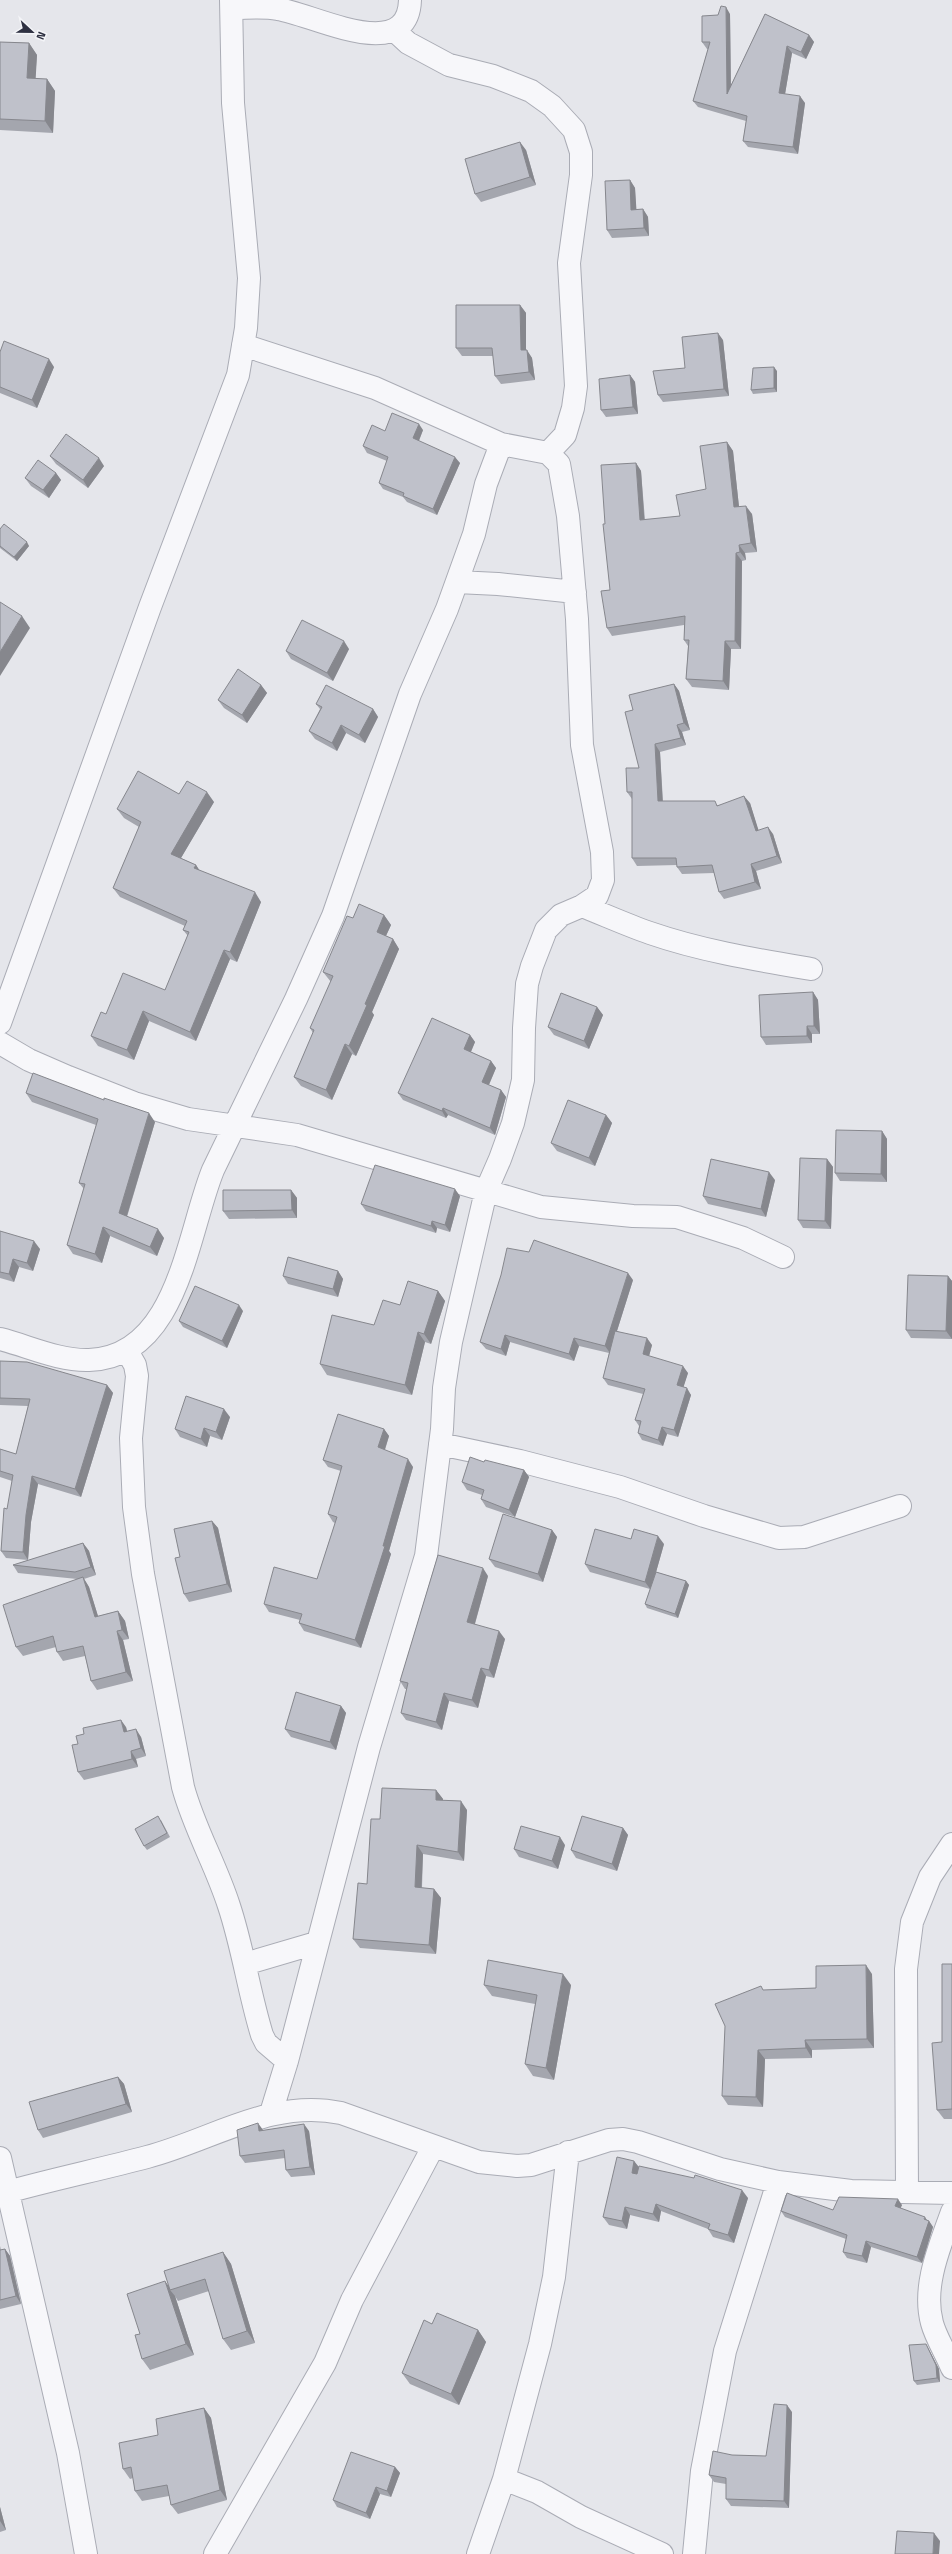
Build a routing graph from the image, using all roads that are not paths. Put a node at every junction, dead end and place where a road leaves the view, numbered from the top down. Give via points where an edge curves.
1 (410, 0) edge
2 (232, 4) edge
3 (395, 31) junction
4 (243, 345) junction
5 (501, 444) junction
6 (548, 453) junction
7 (457, 582) junction
8 (575, 592) junction
9 (582, 906) junction
10 (811, 969) dead end
11 (0, 1023) edge
12 (0, 1043) edge
13 (234, 1127) junction
14 (486, 1191) junction
15 (782, 1257) dead end
16 (0, 1339) edge
17 (127, 1351) junction
18 (440, 1444) junction
19 (900, 1506) dead end
20 (952, 1844) edge
21 (316, 1942) junction
22 (245, 1964) junction
23 (287, 2061) junction
24 (271, 2113) junction
25 (433, 2147) junction
26 (568, 2152) junction
27 (0, 2158) edge
28 (778, 2182) junction
29 (5, 2192) edge
30 (907, 2192) junction
31 (952, 2193) edge
32 (952, 2212) edge
33 (952, 2368) edge
34 (504, 2479) junction
35 (86, 2554) edge
36 (215, 2554) edge
37 (478, 2554) edge
38 (662, 2554) edge
39 (694, 2554) edge

1 - 3 street via 403,23
2 - 3 street via 277,8 368,34
2 - 4 street via 233,103 249,278
3 - 6 street via 408,43 449,65 494,76 531,91 552,106 574,130 581,152 581,175 569,263 576,386 565,435
4 - 5 street via 375,388
4 - 11 street via 238,375 150,606
5 - 6 street
5 - 7 street via 486,484 474,534
6 - 8 street via 558,464 562,477
7 - 8 street
7 - 13 street via 410,694 333,916
8 - 9 street via 582,745 602,852 603,880 597,896
9 - 10 street via 651,933 682,942 746,958
9 - 14 street via 561,915 546,930 539,943 527,984 522,1080 513,1123
12 - 13 street via 29,1060 134,1103 188,1119
13 - 14 street via 297,1135
13 - 17 street via 201,1199 181,1272 171,1298 156,1323 140,1342
14 - 15 street via 541,1207 633,1216 677,1216 744,1238
14 - 18 street via 451,1342 444,1388
16 - 17 street via 54,1355 89,1360
17 - 22 street via 135,1365 137,1376 131,1438 134,1507 143,1574 183,1787 187,1803 214,1862 230,1907
18 - 19 street via 520,1461 620,1487 779,1538 804,1537
18 - 21 street via 424,1562 369,1747
20 - 30 street via 930,1877 912,1922 907,1961 904,2030 908,2061
21 - 22 street
21 - 23 street
22 - 23 street via 262,2035 266,2043
23 - 24 street
24 - 25 street via 319,2108 341,2113
24 - 29 street via 147,2157
25 - 26 street via 479,2162 517,2166 544,2161
25 - 36 street via 352,2300 325,2363
26 - 28 street via 609,2140 623,2139 720,2169
26 - 34 street via 554,2277 540,2344
27 - 29 street
28 - 30 street via 851,2191
28 - 39 street via 725,2351 702,2471
29 - 35 street via 68,2453
30 - 31 street
32 - 33 street via 935,2260 930,2294 932,2322
34 - 37 street
34 - 38 street via 537,2492 581,2517

